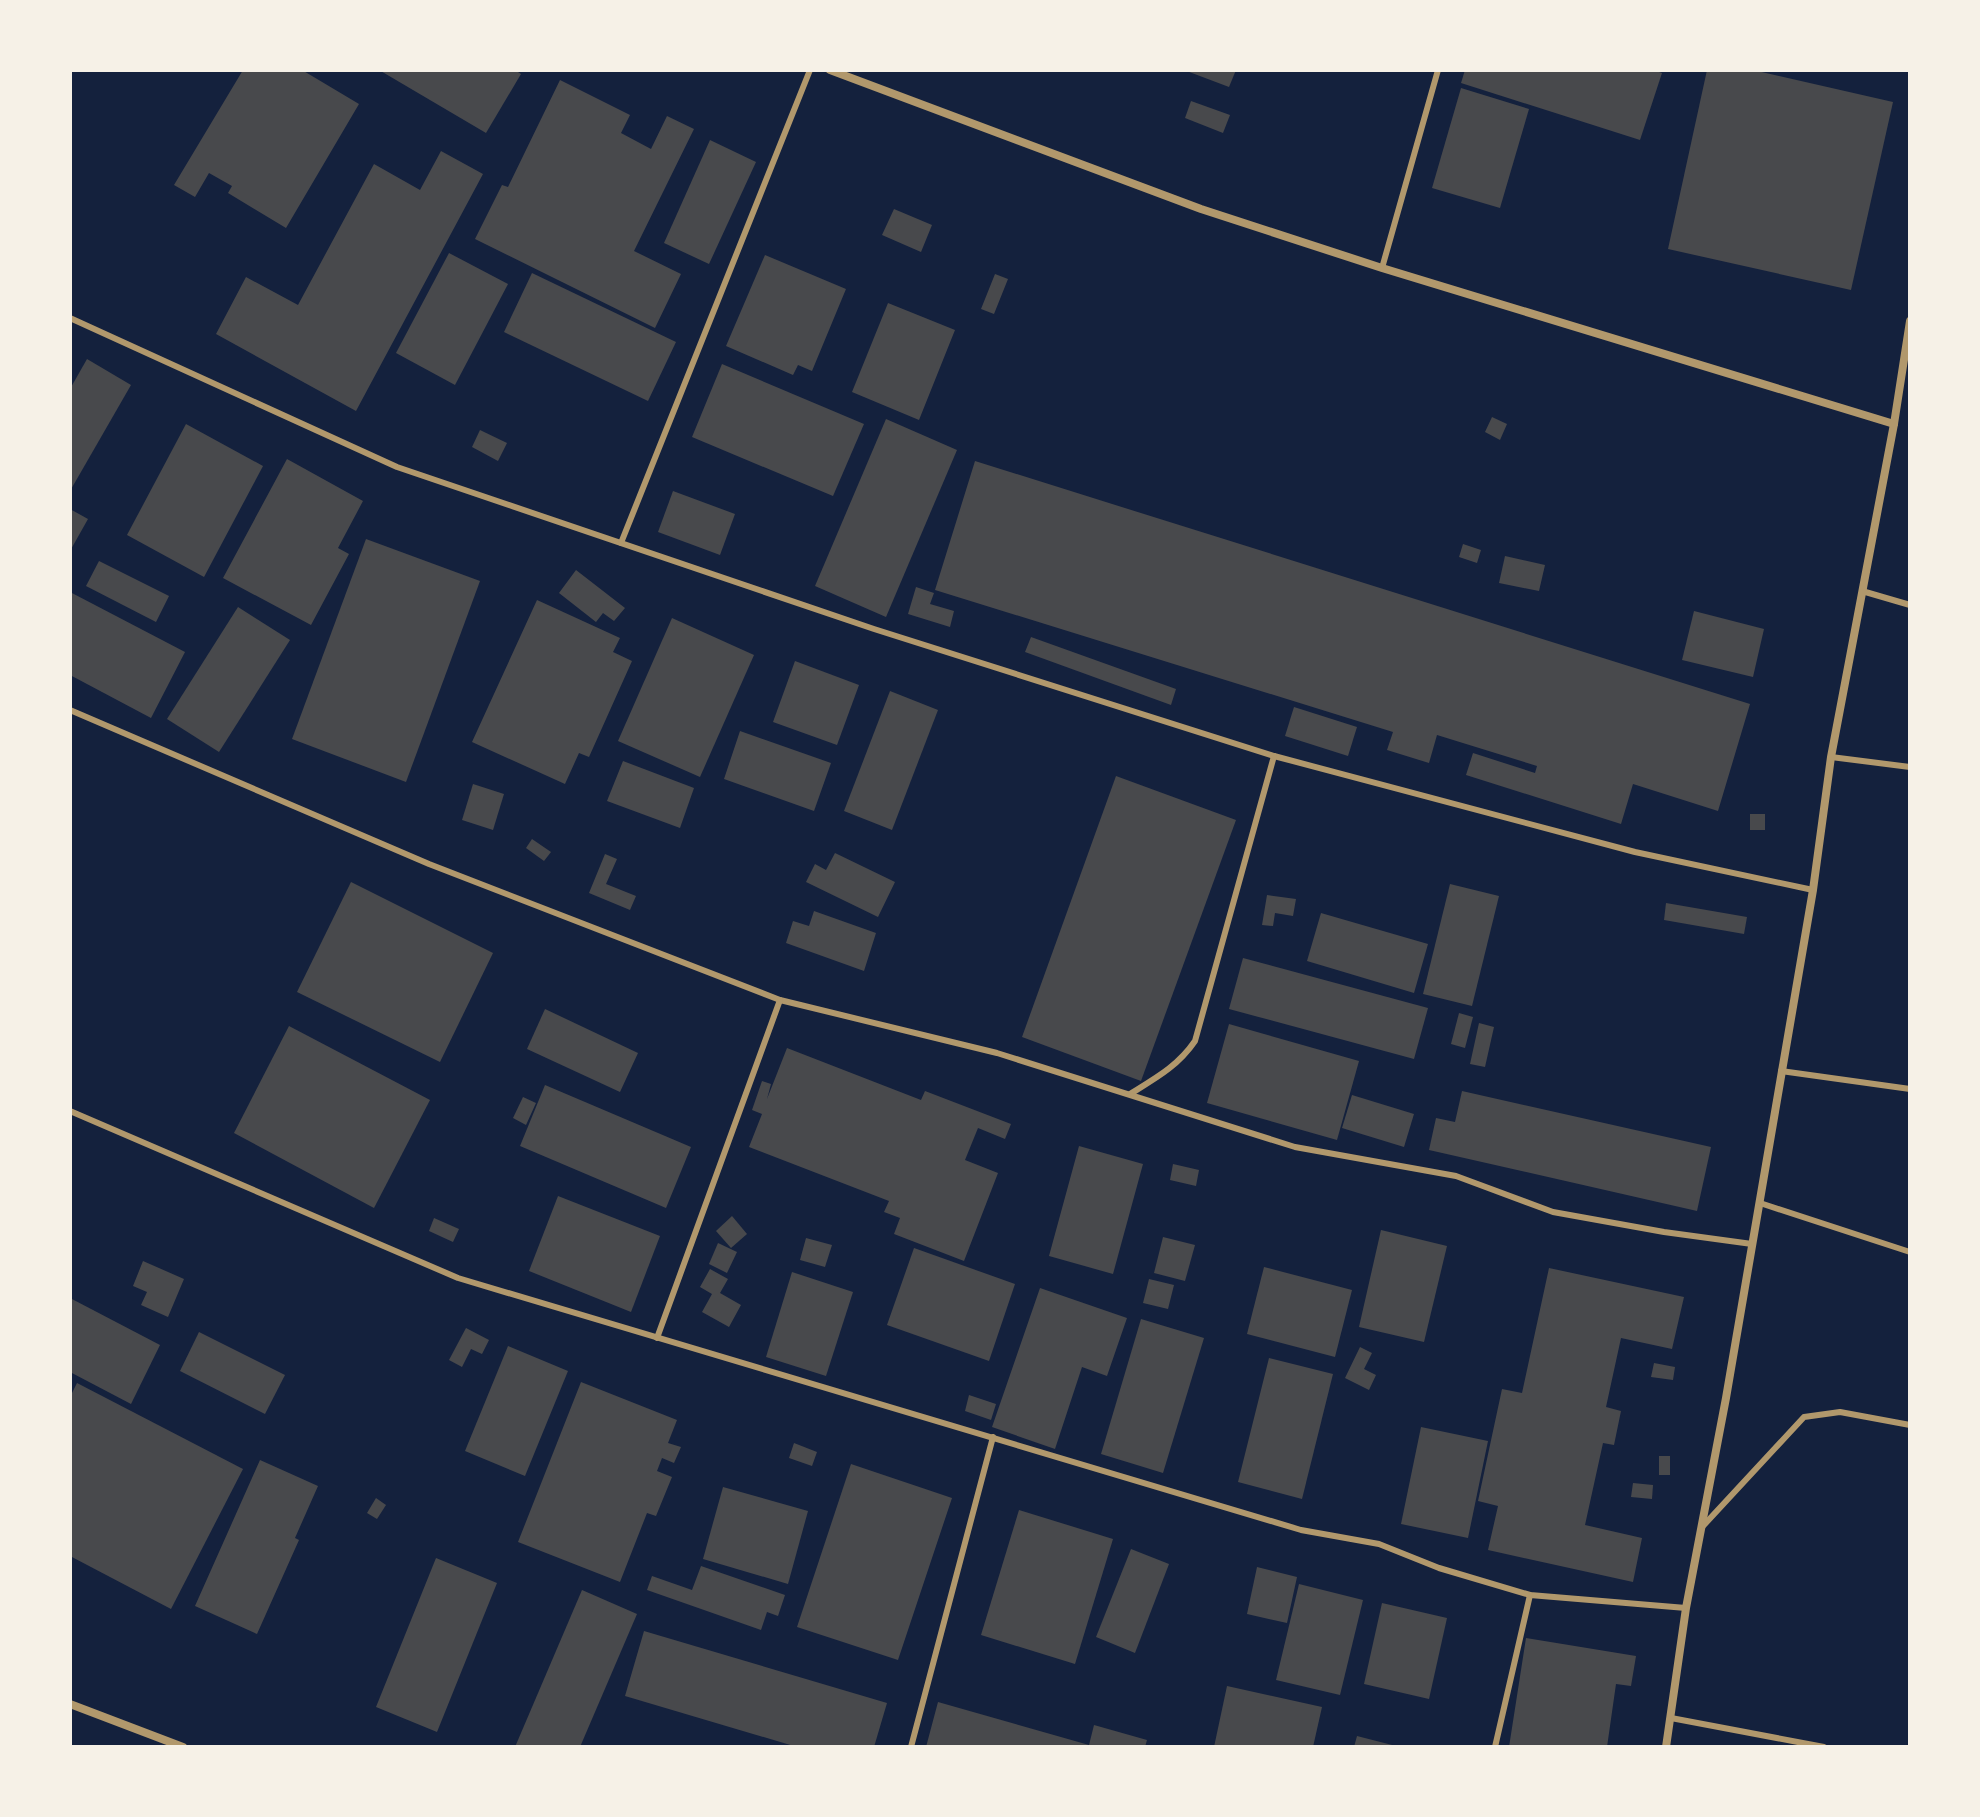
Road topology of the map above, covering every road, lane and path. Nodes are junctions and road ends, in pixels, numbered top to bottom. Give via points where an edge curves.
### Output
1 (810, 70) edge
2 (830, 70) edge
3 (1438, 70) edge
4 (1382, 268) junction
5 (70, 318) edge
6 (1910, 321) edge
7 (1909, 333) edge
8 (1894, 424) junction
9 (621, 543) junction
10 (1862, 591) junction
11 (1910, 605) edge
12 (70, 710) edge
13 (1274, 756) junction
14 (1831, 757) junction
15 (1910, 767) edge
16 (1813, 890) junction
17 (780, 1000) junction
18 (1781, 1071) junction
19 (1910, 1089) edge
20 (1130, 1094) junction
21 (70, 1111) edge
22 (1760, 1203) junction
23 (1752, 1244) junction
24 (1910, 1252) edge
25 (657, 1338) junction
26 (1910, 1425) edge
27 (993, 1437) junction
28 (1703, 1526) junction
29 (1530, 1595) junction
30 (1686, 1608) junction
31 (70, 1704) edge
32 (1671, 1718) junction
33 (183, 1747) edge
34 (911, 1747) edge
35 (1495, 1747) edge
36 (1666, 1747) edge
37 (1824, 1747) edge

1 - 9 lane
2 - 4 street via 1201,209
3 - 4 lane
4 - 8 street
5 - 9 lane via 397,467
6 - 7 street
7 - 8 street
8 - 10 street
9 - 13 lane
10 - 11 lane
10 - 14 street
12 - 17 lane via 429,864
13 - 16 lane via 1635,852
13 - 20 lane via 1195,1041 1170,1070
14 - 15 lane
14 - 16 street
16 - 18 street
17 - 20 lane via 997,1053
17 - 25 lane
18 - 19 lane
18 - 22 street
20 - 23 lane via 1295,1147 1456,1176 1553,1212
21 - 25 lane via 458,1278
22 - 23 street
22 - 24 lane
23 - 28 street
25 - 27 lane
26 - 28 lane via 1840,1412 1804,1417
27 - 29 lane via 1301,1530 1379,1544
27 - 34 lane
28 - 30 street
29 - 30 lane
29 - 35 lane
30 - 32 street
31 - 33 street
32 - 36 street
32 - 37 lane

